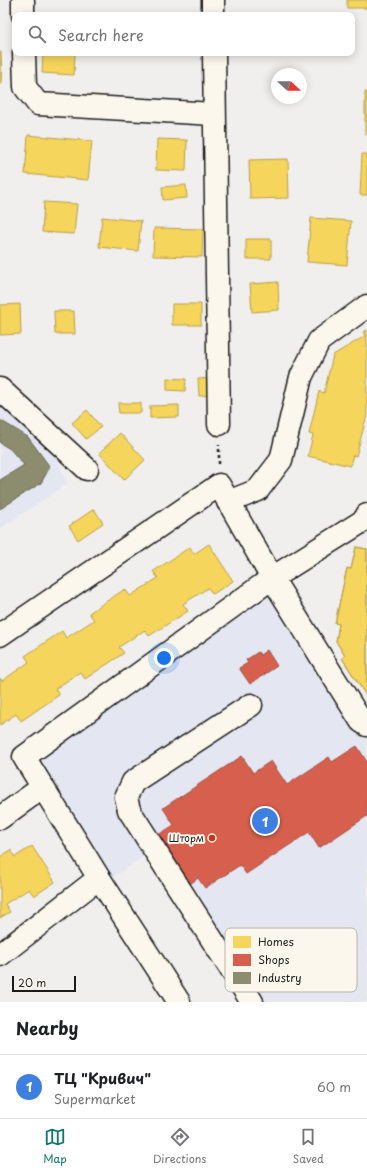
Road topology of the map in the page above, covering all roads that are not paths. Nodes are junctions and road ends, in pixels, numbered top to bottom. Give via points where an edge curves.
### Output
1 (23, 0) edge
2 (213, 0) edge
3 (23, 12) edge
4 (213, 12) edge
5 (24, 56) edge
6 (214, 56) edge
7 (214, 114) junction
8 (367, 306) edge
9 (0, 388) edge
10 (219, 424) road end
11 (88, 469) dead end
12 (224, 494) junction
13 (366, 518) edge
14 (272, 578) junction
15 (0, 635) edge
16 (251, 705) dead end
17 (367, 725) edge
18 (43, 787) junction
19 (0, 818) edge
20 (99, 878) junction
21 (0, 955) edge
22 (225, 960) edge
23 (246, 992) edge
24 (179, 1002) edge
25 (252, 1002) edge

1 - 3 street
2 - 4 street
5 - 7 street via 25,87 38,104
6 - 7 street
7 - 10 street
8 - 12 street via 319,341 300,377 281,460 258,490
9 - 11 street
12 - 14 street
12 - 15 street
13 - 14 street
14 - 17 street via 362,721
14 - 18 street via 24,756
16 - 22 street via 132,782 126,797 129,810
18 - 19 street
18 - 20 street
20 - 21 street
20 - 24 street
23 - 25 street

